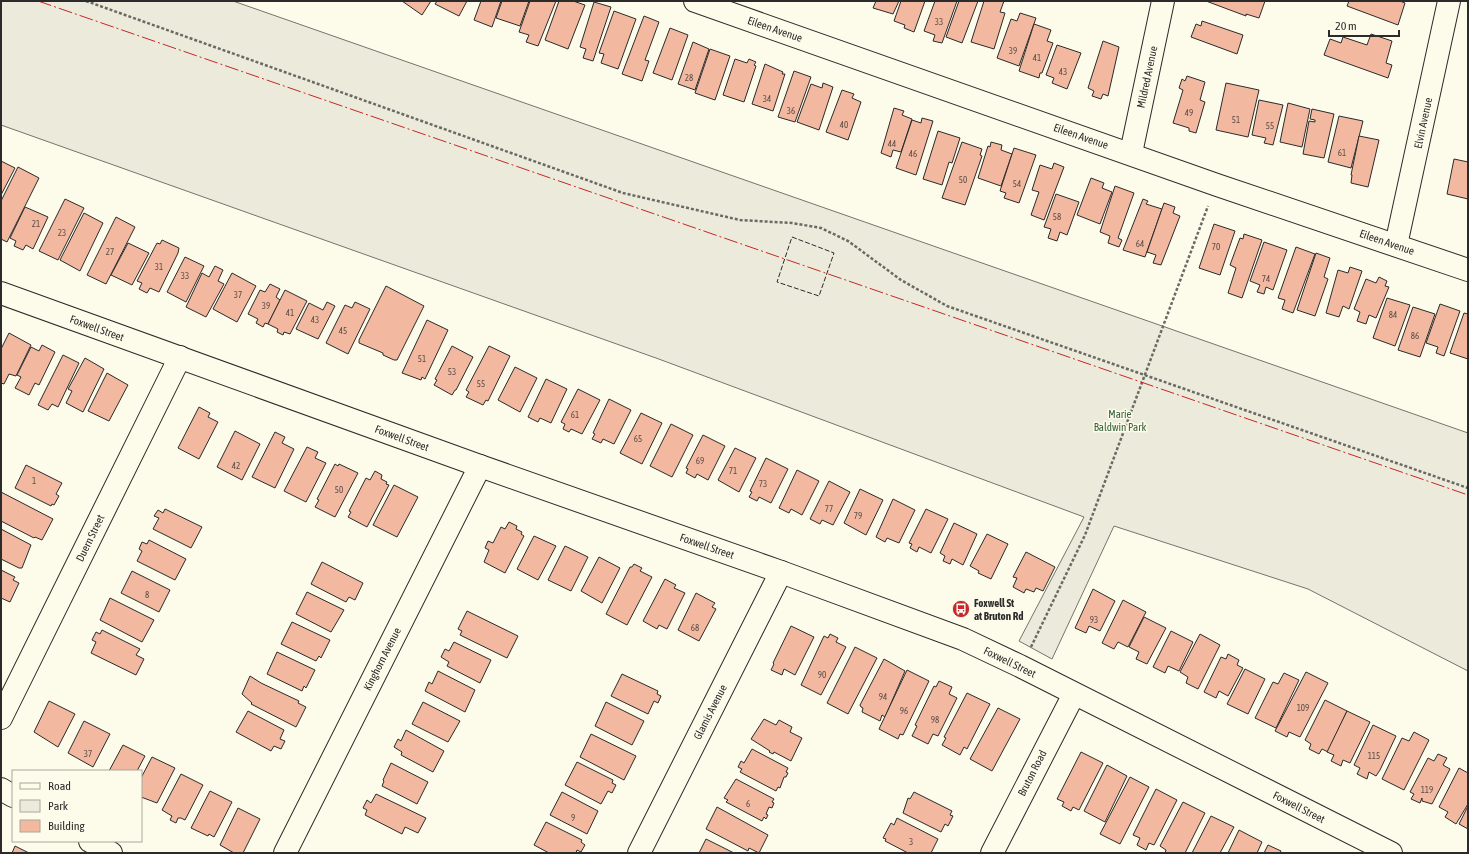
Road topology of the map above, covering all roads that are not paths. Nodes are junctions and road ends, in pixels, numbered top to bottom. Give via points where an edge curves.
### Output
1 (695, 1) edge
2 (1163, 1) edge
3 (1449, 1) edge
4 (1131, 153) junction
5 (1396, 245) junction
6 (1468, 270) edge
7 (1, 293) edge
8 (180, 357) junction
9 (480, 466) junction
10 (781, 572) junction
11 (1074, 694) junction
12 (1, 718) edge
13 (1, 788) edge
14 (12, 795) edge
15 (92, 842) edge
16 (111, 853) edge
17 (285, 853) edge
18 (639, 853) edge
19 (992, 853) edge
20 (1391, 853) edge

1 - 4 street, Eileen Avenue
2 - 4 street, Mildred Avenue
3 - 5 street, Elvin Avenue
4 - 5 street, Eileen Avenue via 1217,185
5 - 6 street, Eileen Avenue
7 - 8 street, Foxwell Street
8 - 9 street, Foxwell Street
8 - 12 street, Duern Street
9 - 10 street, Foxwell Street
9 - 17 street, Kinghorn Avenue
10 - 11 street, Foxwell Street via 963,639
10 - 18 street, Glamis Avenue
11 - 19 street, Bruton Road
11 - 20 street, Foxwell Street
13 - 14 street
15 - 16 street

